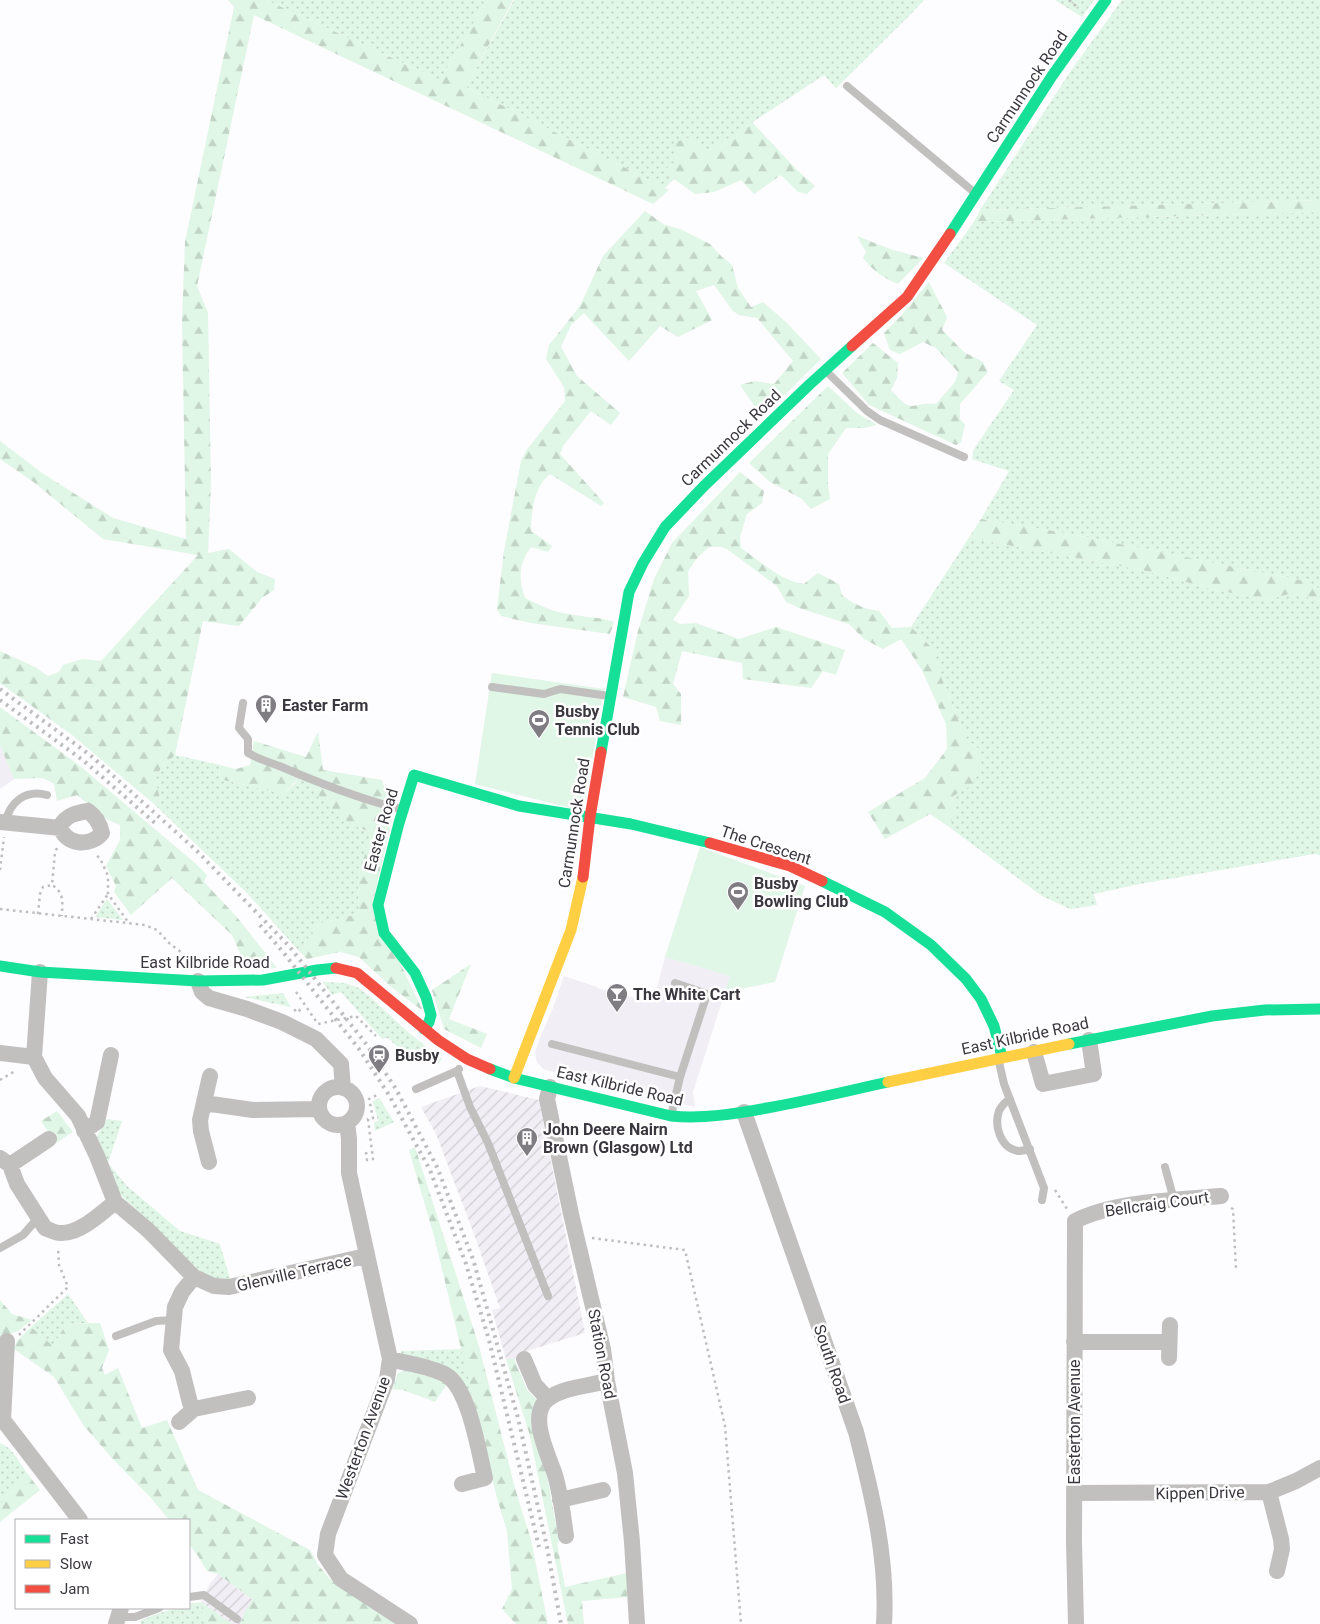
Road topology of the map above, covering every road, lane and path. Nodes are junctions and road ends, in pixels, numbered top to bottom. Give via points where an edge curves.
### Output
1 (1106, 0) edge
2 (847, 86) dead end
3 (977, 194) junction
4 (825, 371) junction
5 (964, 457) dead end
6 (492, 687) dead end
7 (612, 697) junction
8 (243, 704) dead end
9 (47, 795) dead end
10 (404, 809) junction
11 (590, 817) junction
12 (3, 823) edge
13 (64, 832) junction
14 (86, 843) junction
15 (0, 870) edge
16 (52, 885) junction
17 (108, 894) junction
18 (0, 909) edge
19 (38, 914) junction
20 (62, 916) junction
21 (91, 919) junction
22 (128, 922) junction
23 (0, 966) edge
24 (40, 972) junction
25 (198, 981) junction
26 (675, 983) dead end
27 (296, 992) dead end
28 (1320, 1009) edge
29 (424, 1029) junction
30 (376, 1036) dead end
31 (1089, 1040) junction
32 (552, 1044) dead end
33 (1034, 1052) junction
34 (0, 1053) edge
35 (111, 1055) dead end
36 (34, 1057) junction
37 (1000, 1057) junction
38 (466, 1059) junction
39 (457, 1071) junction
40 (210, 1076) dead end
41 (680, 1077) junction
42 (514, 1078) junction
43 (550, 1087) junction
44 (343, 1088) junction
45 (416, 1089) dead end
46 (377, 1095) dead end
47 (1010, 1099) junction
48 (204, 1103) junction
49 (319, 1109) junction
50 (744, 1112) junction
51 (671, 1116) junction
52 (84, 1131) junction
53 (348, 1131) junction
54 (49, 1139) dead end
55 (1030, 1149) junction
56 (5, 1162) edge
57 (209, 1162) dead end
58 (1165, 1167) dead end
59 (1221, 1196) joint
60 (1042, 1200) dead end
61 (1174, 1200) junction
62 (115, 1202) junction
63 (38, 1218) junction
64 (1075, 1221) joint
65 (58, 1233) junction
66 (576, 1236) junction
67 (0, 1248) edge
68 (366, 1256) junction
69 (1236, 1269) dead end
70 (194, 1277) junction
71 (548, 1296) dead end
72 (174, 1320) junction
73 (116, 1336) dead end
74 (7, 1340) joint
75 (1074, 1342) junction
76 (1169, 1342) dead end
77 (524, 1359) dead end
78 (390, 1360) junction
79 (607, 1381) junction
80 (248, 1398) dead end
81 (548, 1399) junction
82 (194, 1409) junction
83 (2, 1421) edge
84 (180, 1422) dead end
85 (1320, 1468) edge
86 (462, 1484) dead end
87 (603, 1490) dead end
88 (1269, 1492) junction
89 (1074, 1493) junction
90 (560, 1500) junction
91 (79, 1519) edge
92 (566, 1536) dead end
93 (1277, 1571) dead end
94 (190, 1598) edge
95 (156, 1609) edge
96 (119, 1616) edge
97 (237, 1619) dead end
98 (410, 1624) edge
99 (636, 1624) edge
100 (741, 1624) edge
101 (884, 1624) edge
102 (1076, 1624) edge

1 - 3 main road, Carmunnock Road via 1052,76
2 - 3 lane
3 - 4 main road, Carmunnock Road via 907,297
4 - 5 lane via 880,420
4 - 7 main road, Carmunnock Road via 665,527 629,592
6 - 7 lane via 544,694 560,689
7 - 11 main road, Carmunnock Road
8 - 10 lane via 239,728 248,739 248,753 330,788
9 - 12 lane via 40,793 21,797 8,811
10 - 11 main road, Easter Road via 414,775 519,806
10 - 29 main road, Easter Road via 378,905 384,933 415,973 426,997 431,1015
11 - 37 main road, The Crescent via 631,824 790,866 885,912 930,945 966,978 994,1026
11 - 42 main road, Carmunnock Road via 583,876 571,930
12 - 13 street
12 - 15 path
13 - 14 street via 73,842
13 - 14 street via 65,818 88,811 100,825 102,833
13 - 16 path via 56,852
14 - 17 path via 100,858 108,876
16 - 19 path via 43,887
16 - 20 path via 62,896
17 - 21 path
17 - 22 path
18 - 19 path
19 - 20 path
20 - 21 path
21 - 22 path
22 - 25 path via 157,930 170,944 191,958 198,971
23 - 24 main road, East Kilbride Road
24 - 25 main road, East Kilbride Road
24 - 36 street
25 - 29 main road, East Kilbride Road via 263,980 317,970 346,970 358,973
25 - 44 street via 202,992 209,998 282,1022 316,1039 341,1064
26 - 41 lane via 706,994
27 - 30 path, bridge via 318,1024 356,1016
28 - 31 main road, East Kilbride Road via 1265,1010 1212,1016
29 - 38 main road, East Kilbride Road
31 - 33 main road, East Kilbride Road
31 - 33 street via 1094,1074 1043,1084
32 - 41 lane
33 - 37 main road, East Kilbride Road
34 - 36 street
35 - 52 street via 97,1122
36 - 52 street via 45,1078 78,1116
37 - 47 lane
37 - 50 main road, East Kilbride Road
38 - 39 lane
38 - 42 main road, East Kilbride Road
39 - 45 lane
39 - 71 lane
40 - 48 street
41 - 51 lane
42 - 43 main road, East Kilbride Road
43 - 51 main road, East Kilbride Road
43 - 66 street, Station Road via 547,1099
44 - 49 street via 325,1092
44 - 53 street via 350,1091 357,1104
46 - 53 path via 369,1099 373,1118 368,1118 373,1159 367,1160 364,1138
47 - 55 lane
47 - 55 lane via 999,1113 1001,1138 1009,1148 1018,1151
48 - 49 street via 253,1110
48 - 57 street via 200,1120
49 - 53 street via 324,1120 341,1125
50 - 51 main road, East Kilbride Road via 693,1118
50 - 101 street, South Road via 856,1432 880,1543
52 - 62 street
53 - 68 street, Westerton Avenue via 349,1173
54 - 56 street
55 - 60 lane via 1044,1188
56 - 63 street
58 - 61 lane
59 - 61 street, Bellcraig Court
59 - 69 path, Bellcraig Court via 1233,1209
61 - 64 street, Bellcraig Court via 1111,1208
62 - 65 street via 83,1226
62 - 70 street
63 - 65 street via 45,1228
63 - 67 lane via 23,1235
64 - 75 street, Easterton Avenue
65 - 74 path via 59,1265 68,1288 15,1338
66 - 79 street, Station Road via 603,1349
66 - 100 path via 685,1250 725,1426
68 - 70 street, Glenville Terrace via 229,1288 214,1286
68 - 78 street, Westerton Avenue
70 - 72 street via 175,1307
72 - 73 lane via 156,1321
72 - 82 street via 171,1350 182,1371
74 - 83 street
75 - 76 street
75 - 89 street, Easterton Avenue
77 - 81 street via 535,1385
78 - 86 street via 437,1371 448,1376 457,1386 472,1420 485,1478
78 - 98 street, Westerton Avenue via 387,1379 328,1534 326,1555 341,1579
79 - 81 street
79 - 99 street, Station Road via 625,1473
80 - 82 street
81 - 90 street via 541,1408 540,1432
82 - 84 street
83 - 91 street
85 - 88 street, Kippen Drive
87 - 90 street
88 - 89 street, Kippen Drive
88 - 93 street via 1282,1540
89 - 102 street, Easterton Avenue
90 - 92 street
94 - 97 lane via 204,1595
95 - 96 lane via 135,1617

